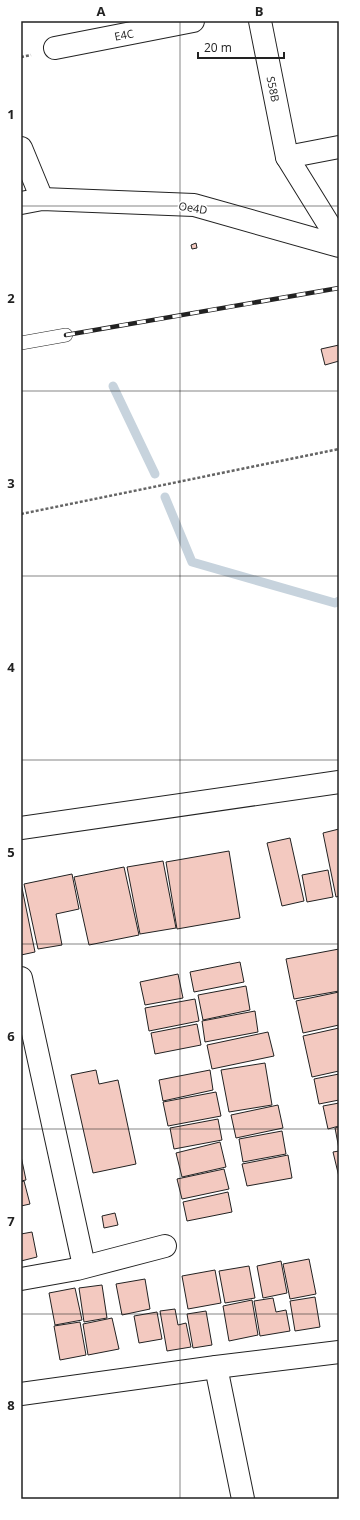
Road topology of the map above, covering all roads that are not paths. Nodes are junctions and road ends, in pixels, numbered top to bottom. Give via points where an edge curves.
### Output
1 (193, 21) edge
2 (260, 21) edge
3 (55, 48) dead end
4 (339, 147) edge
5 (21, 148) edge
6 (287, 157) junction
7 (31, 201) edge
8 (339, 241) edge
9 (339, 246) edge
10 (66, 335) dead end
11 (21, 343) edge
12 (339, 782) edge
13 (21, 828) edge
14 (21, 978) edge
15 (165, 1246) dead end
16 (84, 1266) junction
17 (21, 1279) edge
18 (339, 1352) edge
19 (216, 1367) junction
20 (21, 1394) edge
21 (243, 1499) edge

1 - 3 street, E4C
2 - 6 street, S58B
4 - 6 street
5 - 7 street
6 - 8 street
7 - 9 street, Oe4D via 194,206
10 - 11 lane
12 - 13 street
14 - 16 street
15 - 16 street
16 - 17 street
18 - 19 street
19 - 20 street
19 - 21 street

